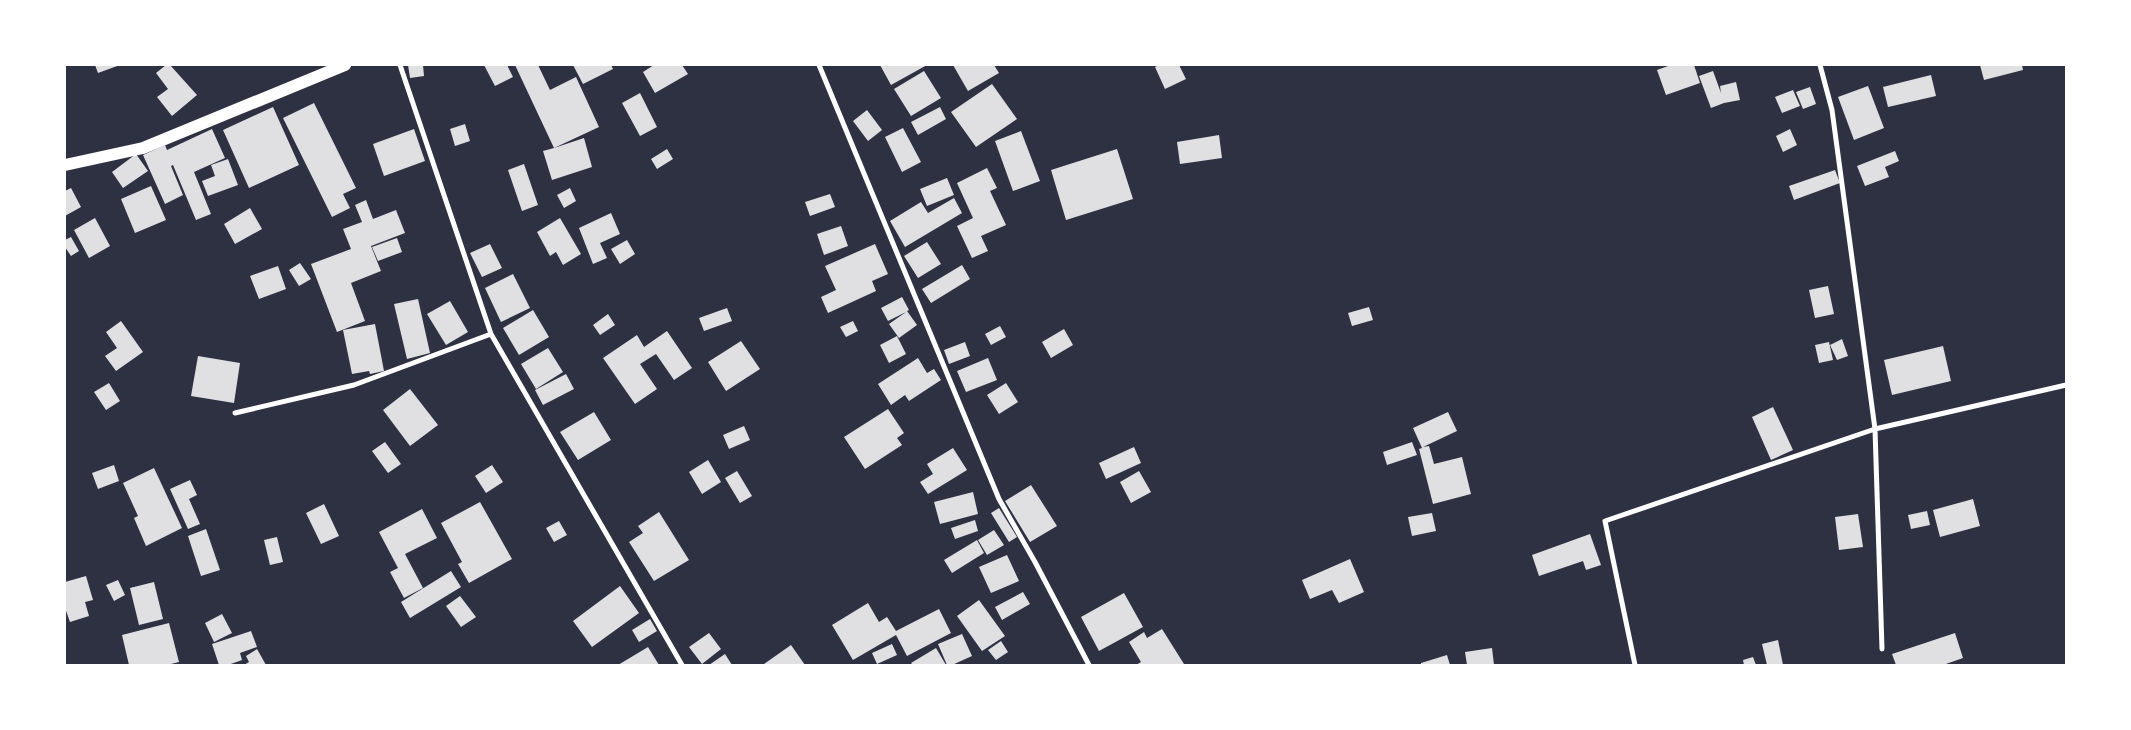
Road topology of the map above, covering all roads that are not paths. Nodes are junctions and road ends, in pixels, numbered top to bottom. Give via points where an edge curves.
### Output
1 (345, 65) edge
2 (400, 65) edge
3 (819, 65) edge
4 (1820, 65) edge
5 (65, 165) edge
6 (491, 334) junction
7 (2066, 386) edge
8 (235, 413) dead end
9 (1875, 429) junction
10 (1882, 649) dead end
11 (682, 665) edge
12 (1089, 665) edge
13 (1635, 665) edge

1 - 5 main road via 144,148
2 - 6 street
3 - 12 street via 999,498
4 - 9 street via 1832,110
6 - 8 street via 354,385
6 - 11 street
7 - 9 street
9 - 10 street
9 - 13 street via 1605,520

